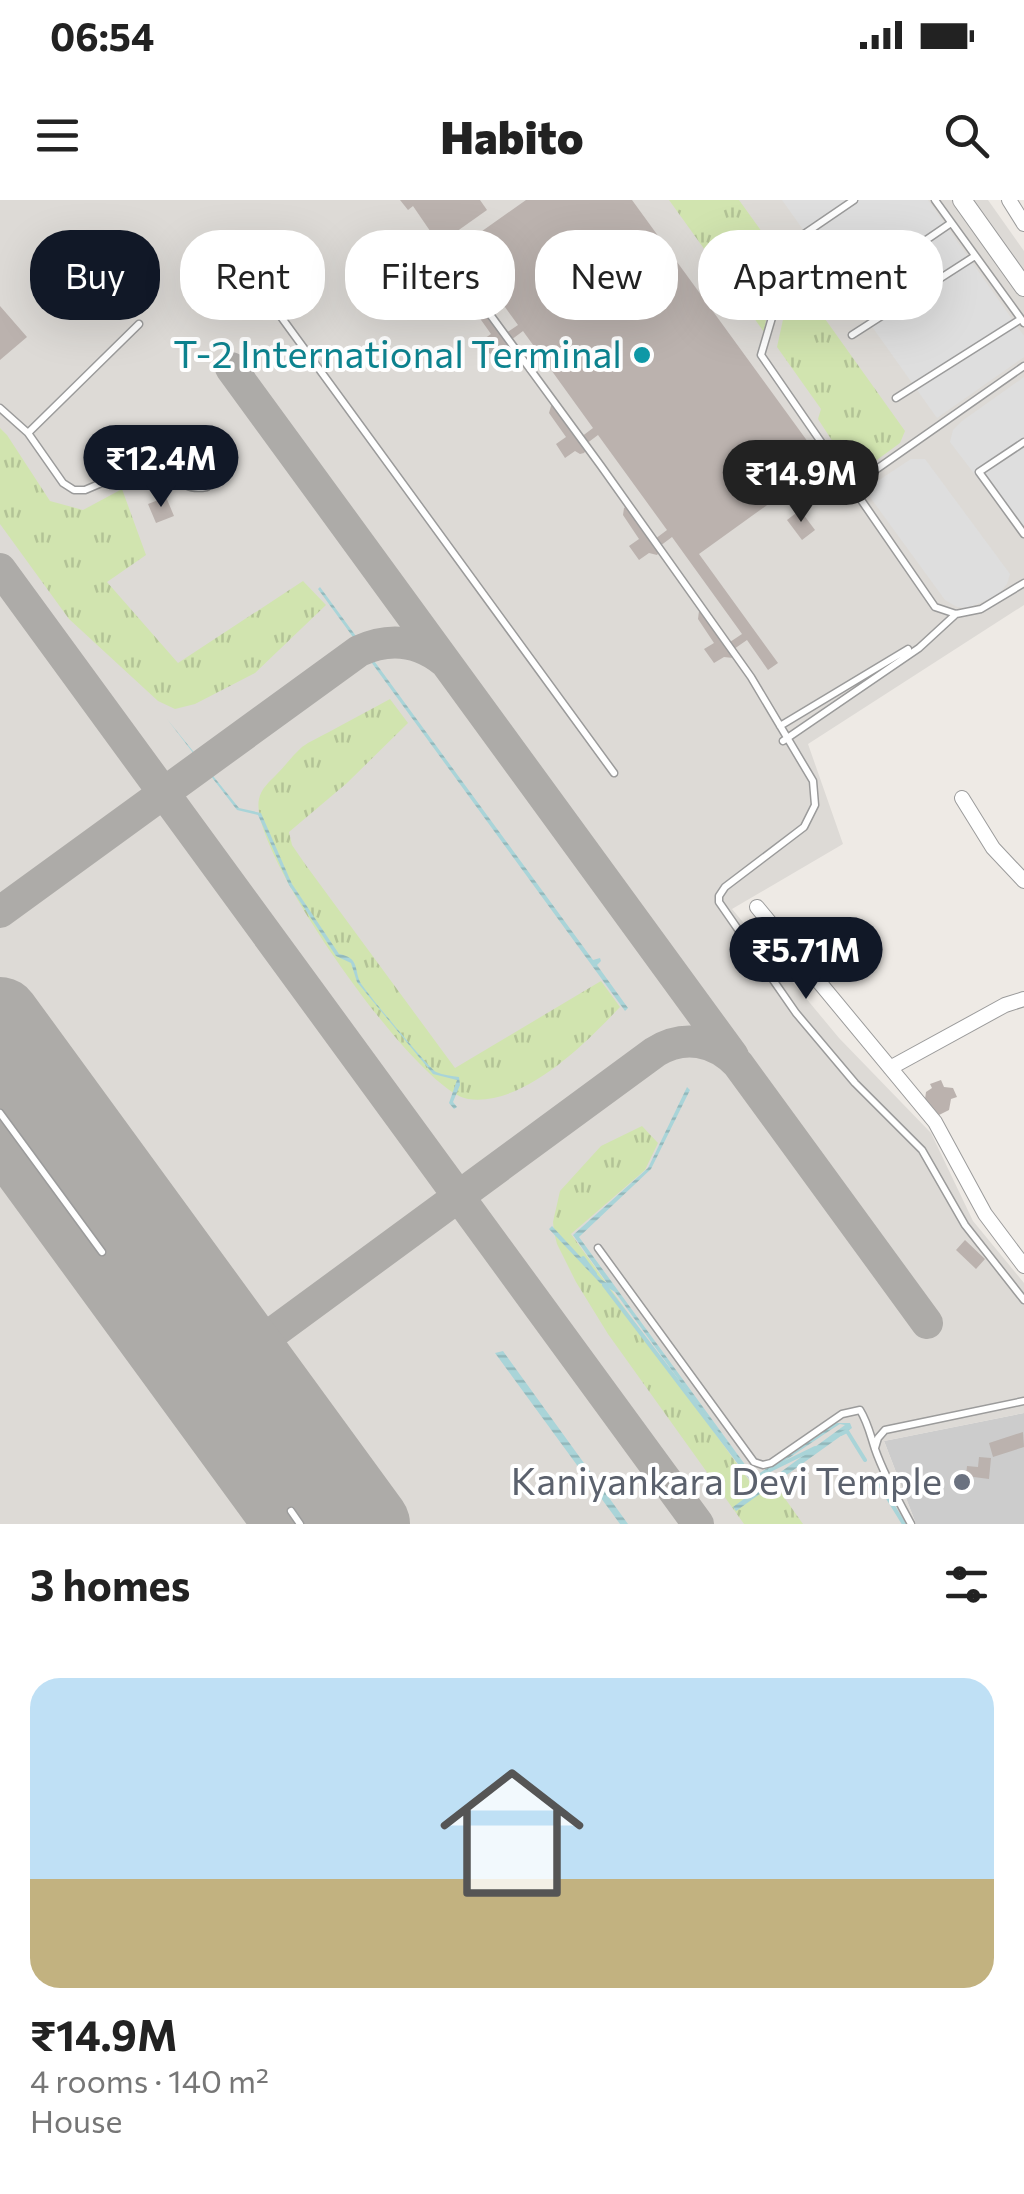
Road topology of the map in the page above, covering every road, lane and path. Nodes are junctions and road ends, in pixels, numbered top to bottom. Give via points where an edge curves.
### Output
1 (854, 200) edge
2 (935, 200) edge
3 (962, 200) edge
4 (1009, 200) edge
5 (952, 223) junction
6 (1024, 224) edge
7 (942, 230) edge
8 (976, 256) junction
9 (1024, 287) edge
10 (283, 320) edge
11 (494, 320) edge
12 (1022, 321) edge
13 (139, 324) dead end
14 (852, 335) dead end
15 (1024, 366) edge
16 (896, 398) dead end
17 (0, 408) edge
18 (28, 434) junction
19 (1024, 442) edge
20 (207, 488) dead end
21 (852, 488) junction
22 (1024, 534) edge
23 (1024, 583) edge
24 (956, 614) junction
25 (908, 649) dead end
26 (780, 726) dead end
27 (785, 739) junction
28 (614, 772) dead end
29 (962, 798) dead end
30 (1024, 881) edge
31 (756, 907) dead end
32 (1024, 999) edge
33 (890, 1068) junction
34 (0, 1113) edge
35 (598, 1248) dead end
36 (102, 1252) dead end
37 (1024, 1266) edge
38 (1024, 1300) edge
39 (1024, 1401) edge
40 (875, 1450) junction
41 (290, 1511) dead end
42 (300, 1524) edge
43 (911, 1524) edge

1 - 21 lane via 790,247 761,355
2 - 5 lane
3 - 9 street
4 - 6 street
5 - 7 lane
5 - 8 lane
8 - 12 lane
8 - 14 lane
10 - 28 lane
11 - 27 lane via 751,678
12 - 16 lane
13 - 18 lane
15 - 21 lane
17 - 18 lane
18 - 20 lane via 74,490 153,460 184,486
19 - 22 lane via 979,472
21 - 24 lane via 935,606
23 - 24 lane via 981,609
24 - 27 lane via 919,648
25 - 26 lane
27 - 38 lane via 815,790 811,816 718,898 796,1013 922,1150 965,1225
29 - 30 street
31 - 33 street
32 - 33 street
33 - 37 street via 934,1122 985,1214
34 - 36 lane
35 - 40 lane via 754,1462 771,1463 854,1410 868,1424
39 - 40 lane via 887,1429
40 - 43 lane
41 - 42 lane

